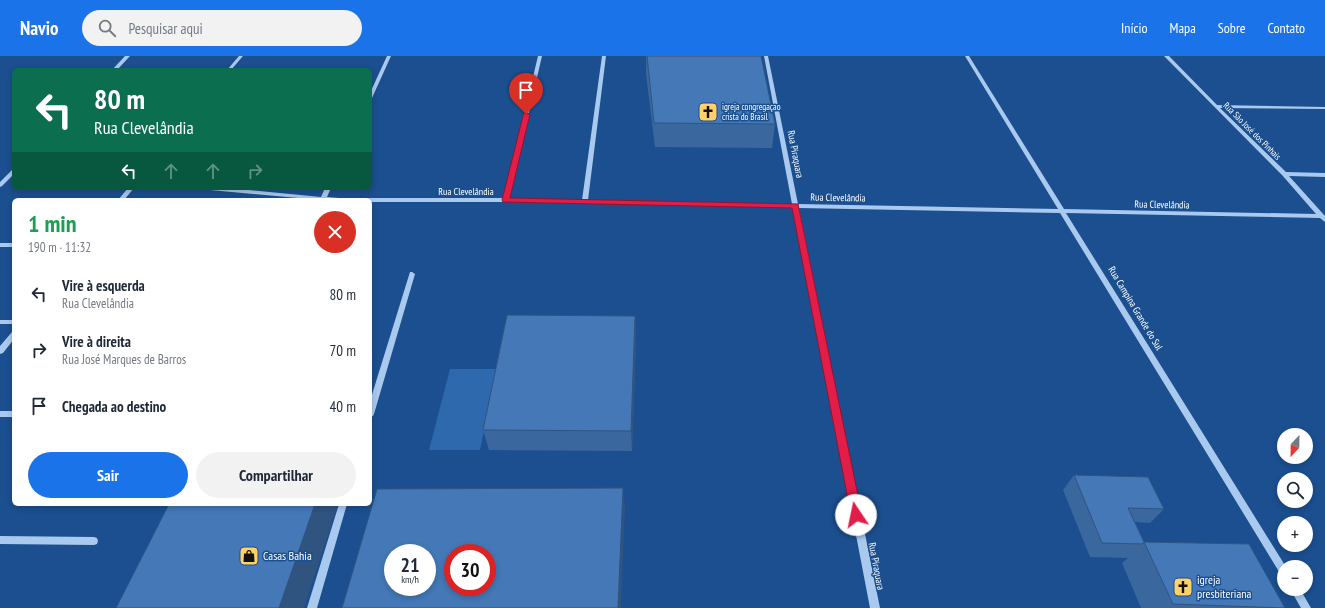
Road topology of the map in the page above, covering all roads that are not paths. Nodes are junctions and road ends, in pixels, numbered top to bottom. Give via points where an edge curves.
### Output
1 (128, 56) edge
2 (241, 56) edge
3 (389, 56) edge
4 (540, 56) edge
5 (604, 56) edge
6 (766, 56) edge
7 (967, 56) edge
8 (1166, 56) edge
9 (116, 68) edge
10 (231, 68) edge
11 (372, 94) edge
12 (1216, 106) junction
13 (1325, 108) edge
14 (12, 173) edge
15 (1284, 174) junction
16 (1325, 175) edge
17 (7, 178) junction
18 (12, 178) edge
19 (0, 185) edge
20 (129, 190) edge
21 (226, 190) edge
22 (123, 198) edge
23 (291, 198) edge
24 (372, 199) edge
25 (506, 200) junction
26 (585, 202) junction
27 (796, 206) junction
28 (1064, 211) junction
29 (1323, 218) edge
30 (0, 245) edge
31 (12, 245) edge
32 (412, 274) dead end
33 (0, 322) edge
34 (12, 322) edge
35 (12, 336) edge
36 (0, 351) edge
37 (372, 407) edge
38 (0, 414) edge
39 (12, 414) edge
40 (342, 506) edge
41 (0, 540) edge
42 (94, 541) dead end
43 (1277, 561) edge
44 (1299, 596) edge
45 (312, 608) edge
46 (875, 608) edge
47 (1306, 608) edge

1 - 9 street
2 - 10 street
3 - 11 street
4 - 25 street
5 - 26 street
6 - 27 street, Rua Piraquara
7 - 28 street, Rua Campina Grande do Sul
8 - 12 street, Rua São José dos Pinhais
12 - 13 street
12 - 15 street, Rua São José dos Pinhais
14 - 17 street
15 - 16 street
15 - 29 street, Rua São José dos Pinhais
17 - 18 street
17 - 19 street
20 - 22 street
21 - 23 street, Rua Clevelândia
24 - 25 street, Rua Clevelândia
25 - 26 street, Rua Clevelândia
26 - 27 street, Rua Clevelândia
27 - 28 street, Rua Clevelândia
27 - 46 street, Rua Piraquara
28 - 29 street, Rua Clevelândia
28 - 43 street, Rua Campina Grande do Sul
30 - 31 street
32 - 37 street
33 - 34 street
35 - 36 street
38 - 39 street
40 - 45 street
41 - 42 street
44 - 47 street

